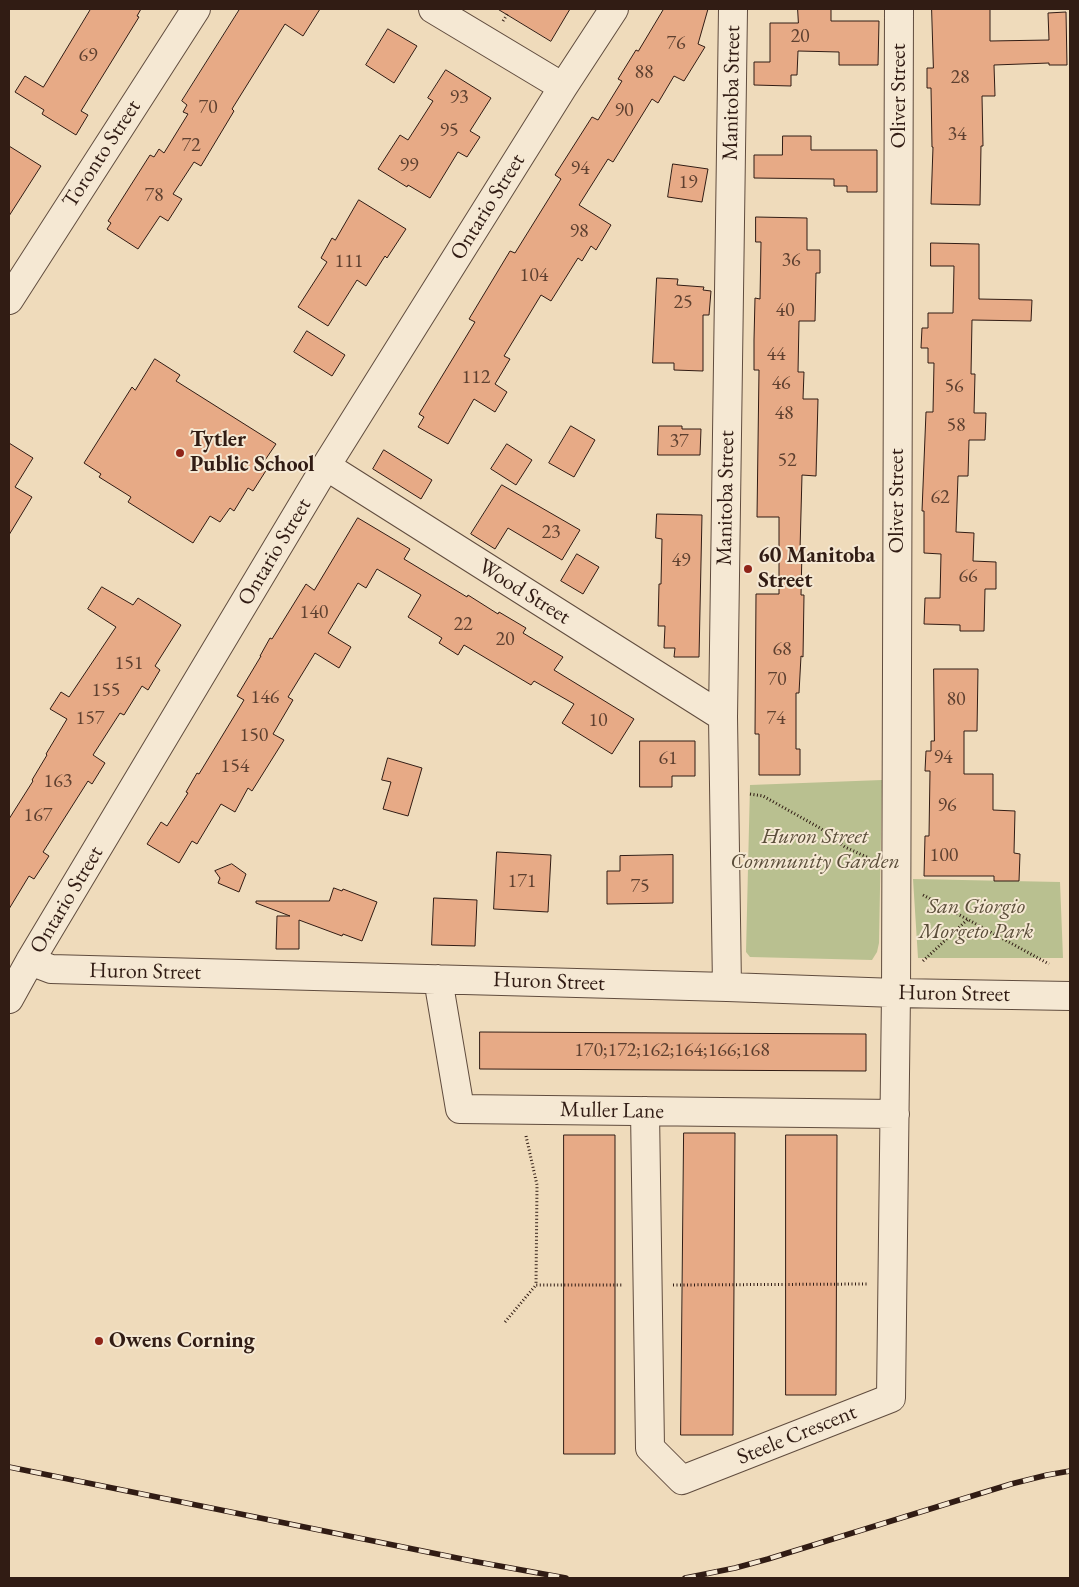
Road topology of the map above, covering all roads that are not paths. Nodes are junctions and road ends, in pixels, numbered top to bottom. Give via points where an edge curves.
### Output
1 (196, 9) edge
2 (433, 9) edge
3 (614, 9) edge
4 (733, 9) edge
5 (899, 9) edge
6 (563, 87) junction
7 (9, 300) edge
8 (326, 466) junction
9 (723, 717) junction
10 (30, 961) junction
11 (438, 979) junction
12 (727, 987) junction
13 (896, 993) junction
14 (1070, 996) edge
15 (9, 999) edge
16 (645, 1111) junction
17 (894, 1114) junction

1 - 7 street, Toronto Street
2 - 6 street
3 - 6 street, Ontario Street
4 - 9 street, Manitoba Street
5 - 13 street, Oliver Street
6 - 8 street, Ontario Street
8 - 9 street, Wood Street
8 - 10 street, Ontario Street
9 - 12 street, Manitoba Street
10 - 11 street, Huron Street via 51,969
10 - 15 street, Ontario Street
11 - 12 street, Huron Street
11 - 16 street, Muller Lane via 460,1109
12 - 13 street, Huron Street
13 - 14 street, Huron Street
13 - 17 street, Steele Crescent
16 - 17 street, Muller Lane
16 - 17 street, Steele Crescent via 650,1448 682,1480 891,1398

